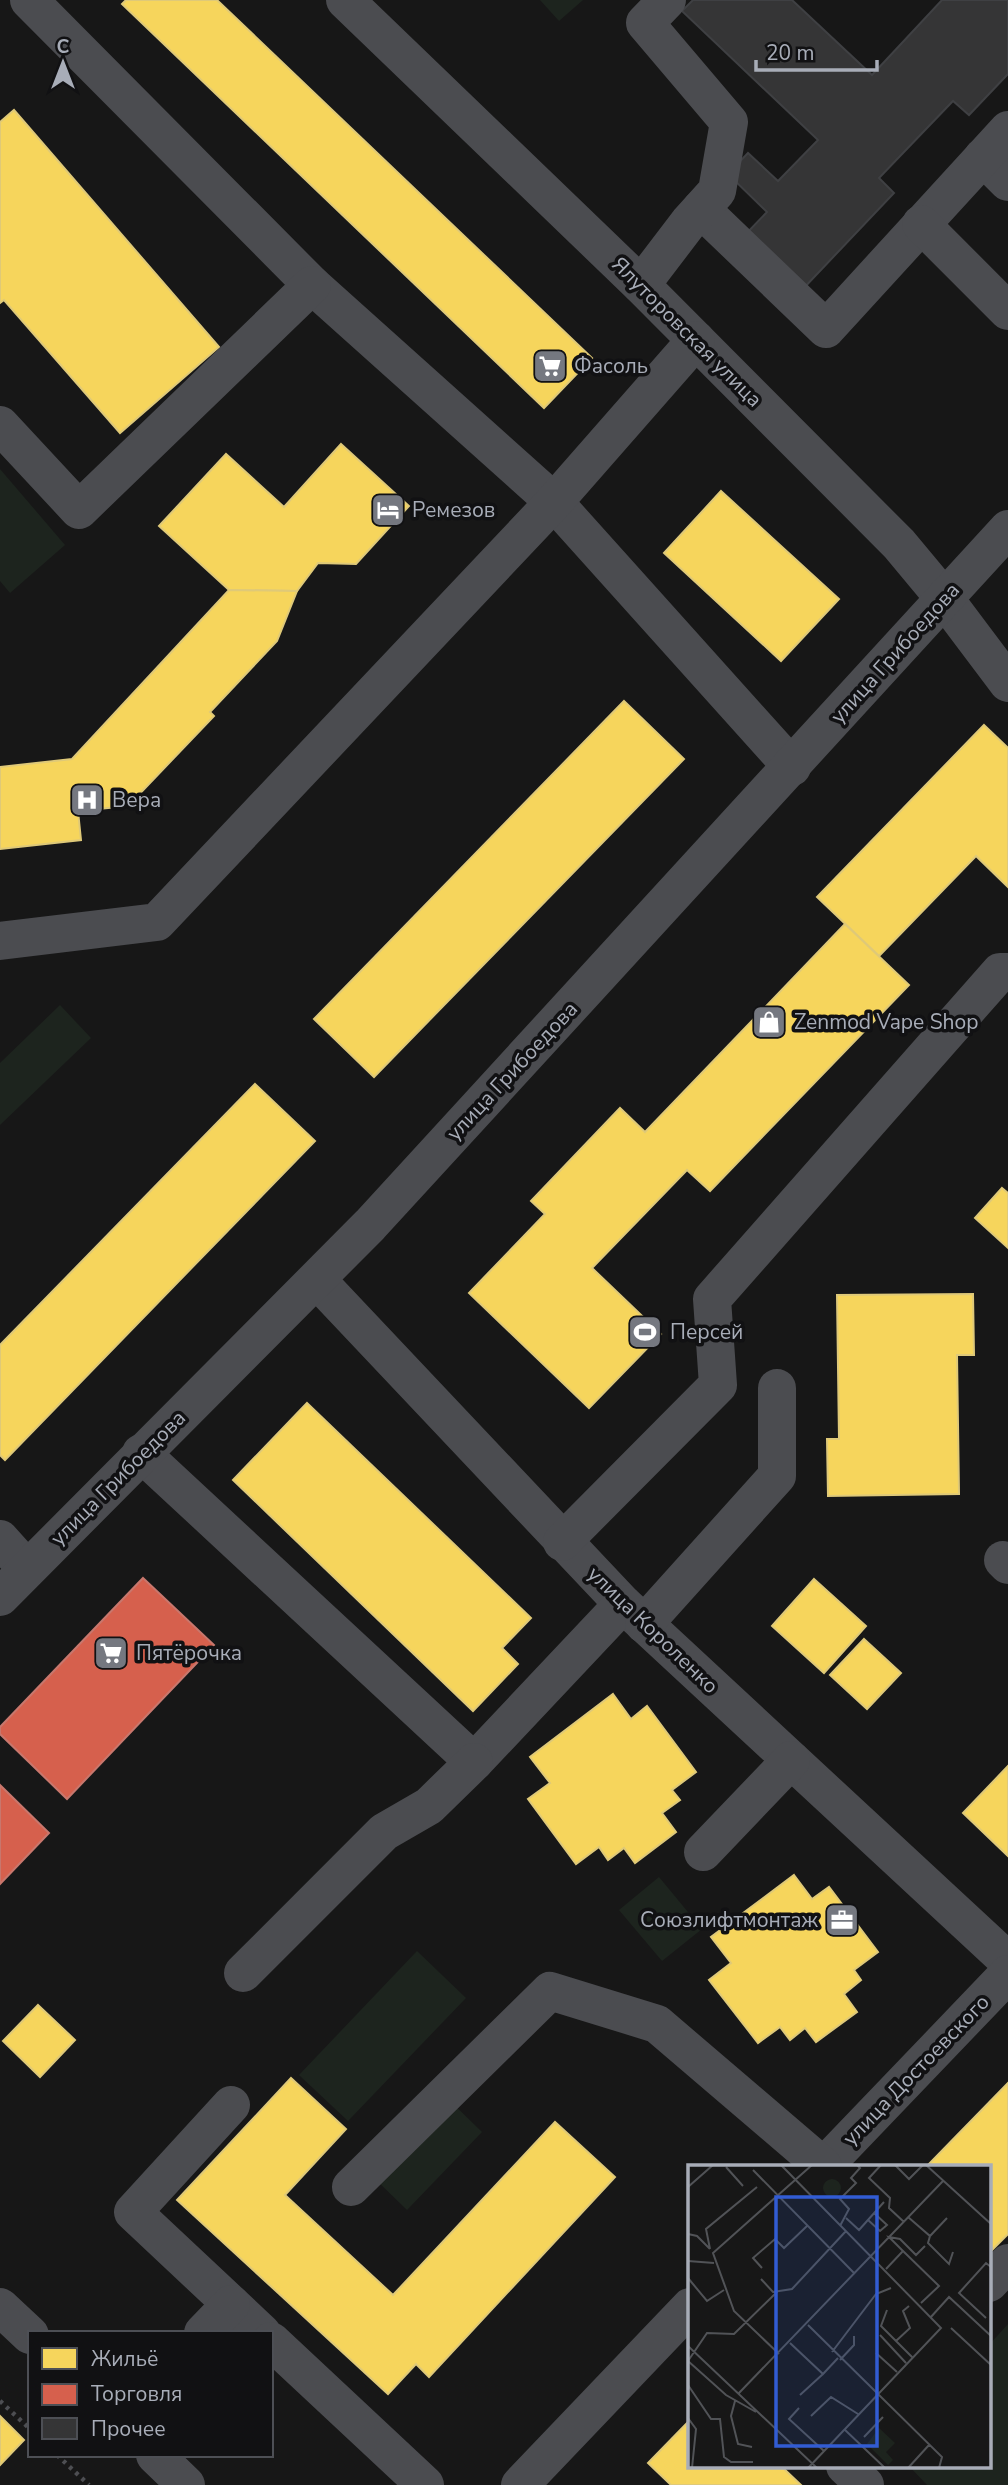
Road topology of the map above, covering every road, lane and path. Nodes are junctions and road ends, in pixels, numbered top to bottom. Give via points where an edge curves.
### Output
1 (29, 0) edge
2 (345, 0) edge
3 (667, 0) edge
4 (1008, 130) edge
5 (995, 169) edge
6 (701, 209) junction
7 (921, 225) junction
8 (312, 285) junction
9 (640, 285) junction
10 (1008, 311) edge
11 (696, 340) junction
12 (0, 425) edge
13 (554, 502) junction
14 (1008, 529) edge
15 (944, 598) junction
16 (1008, 682) edge
17 (792, 767) junction
18 (6, 950) edge
19 (1008, 972) edge
20 (317, 1280) junction
21 (777, 1388) dead end
22 (141, 1453) junction
23 (0, 1539) edge
24 (562, 1542) junction
25 (27, 1569) junction
26 (0, 1597) edge
27 (634, 1614) junction
28 (790, 1760) junction
29 (474, 1762) junction
30 (704, 1852) dead end
31 (1008, 1961) edge
32 (243, 1973) dead end
33 (1008, 1974) edge
34 (231, 2105) dead end
35 (822, 2165) edge
36 (824, 2165) edge
37 (351, 2188) dead end
38 (1008, 2263) edge
39 (990, 2282) edge
40 (231, 2304) junction
41 (0, 2307) edge
42 (688, 2312) edge
43 (205, 2331) edge
44 (260, 2331) edge
45 (28, 2333) edge
46 (273, 2344) edge
47 (0, 2401) edge
48 (28, 2427) edge
49 (59, 2457) edge
50 (157, 2457) edge
51 (847, 2468) edge
52 (89, 2485) edge
53 (186, 2485) edge
54 (425, 2485) edge
55 (520, 2485) edge
56 (866, 2485) edge

1 - 8 street
2 - 9 street, Ялуторовская улица
3 - 6 street via 645,23 729,122 717,191
4 - 5 street
5 - 7 street
6 - 7 street via 826,329
6 - 9 street
7 - 10 street
8 - 12 street via 79,510
8 - 13 street
9 - 11 street, Ялуторовская улица
11 - 13 street
11 - 15 street, Ялуторовская улица via 900,544
13 - 17 street
13 - 18 street via 157,922
14 - 15 street, улица Грибоедова
15 - 16 street, Ялуторовская улица
15 - 17 street, улица Грибоедова
17 - 20 street, улица Грибоедова
19 - 24 street via 1000,972 712,1299 718,1385
20 - 22 street, улица Грибоедова
20 - 24 street, улица Короленко
21 - 27 street via 777,1476
22 - 25 street, улица Грибоедова
22 - 29 street
23 - 25 street
24 - 27 street, улица Короленко
25 - 26 street, улица Грибоедова
27 - 28 street, улица Короленко
27 - 29 street
28 - 30 street
28 - 31 street, улица Короленко
29 - 32 street via 429,1806 384,1832
33 - 36 street, улица Достоевского
34 - 40 street via 133,2212
35 - 37 street via 657,2024 550,1991
38 - 39 street
40 - 43 street
40 - 44 street
41 - 45 street
42 - 55 street
46 - 54 street
47 - 48 path
49 - 52 path
50 - 53 street
51 - 56 street

